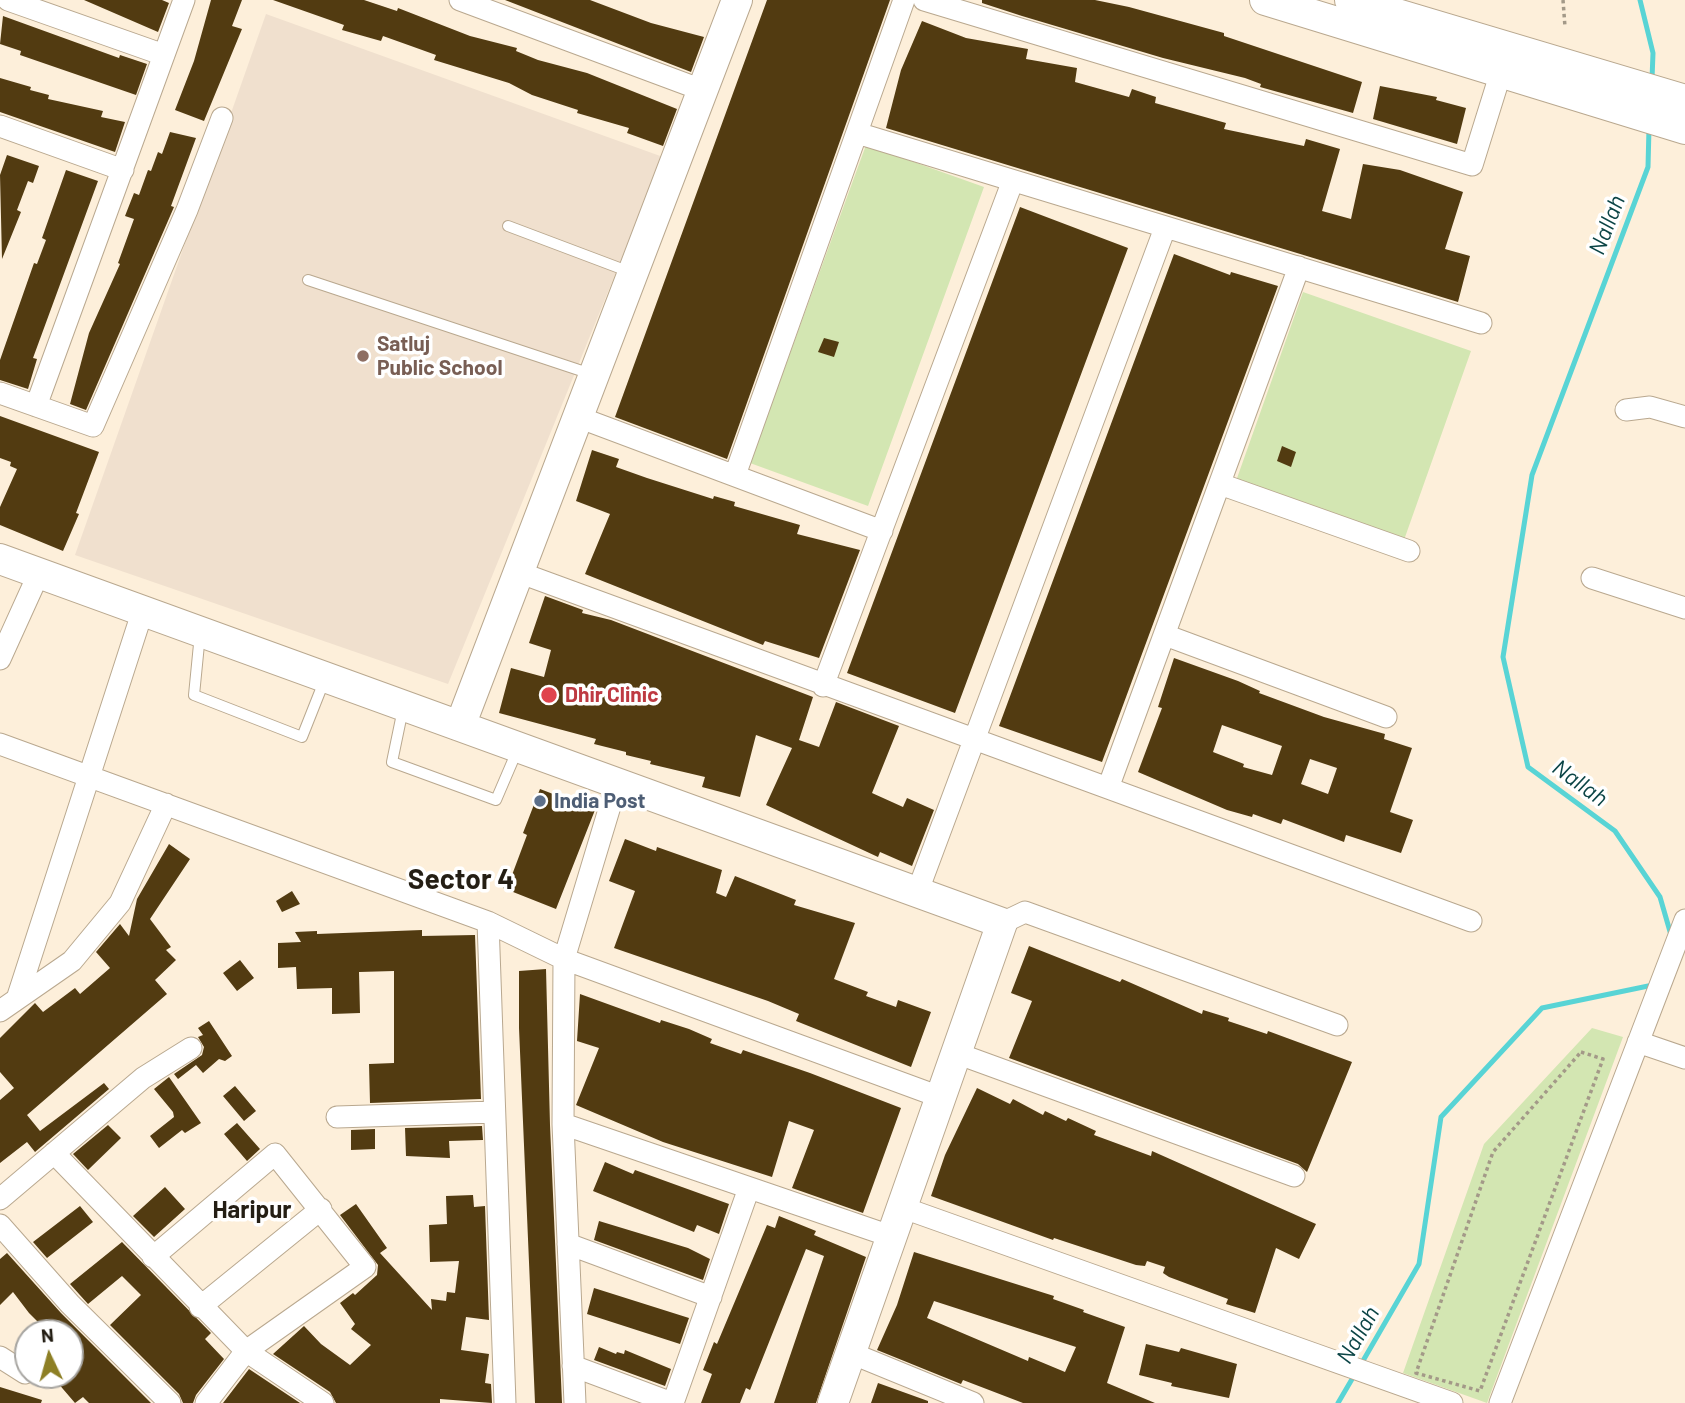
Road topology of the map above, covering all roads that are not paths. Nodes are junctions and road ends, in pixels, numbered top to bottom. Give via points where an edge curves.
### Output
1 (8, 0) edge
2 (184, 0) edge
3 (460, 0) edge
4 (737, 0) edge
5 (904, 0) edge
6 (923, 0) edge
7 (1265, 0) edge
8 (1350, 0) edge
9 (164, 55) junction
10 (1501, 72) junction
11 (702, 90) junction
12 (1609, 91) junction
13 (1685, 100) edge
14 (222, 118) dead end
15 (0, 126) edge
16 (1685, 129) edge
17 (857, 133) junction
18 (123, 170) junction
19 (1012, 183) junction
20 (508, 226) dead end
21 (1165, 228) junction
22 (1298, 267) junction
23 (633, 273) junction
24 (308, 280) dead end
25 (1481, 323) dead end
26 (594, 375) junction
27 (0, 393) edge
28 (36, 406) junction
29 (1626, 410) dead end
30 (578, 417) junction
31 (1685, 417) edge
32 (734, 475) junction
33 (1220, 484) junction
34 (881, 531) junction
35 (1409, 551) dead end
36 (0, 559) edge
37 (518, 572) junction
38 (39, 573) junction
39 (1592, 578) dead end
40 (1685, 608) edge
41 (142, 613) junction
42 (200, 634) junction
43 (1165, 635) junction
44 (0, 659) edge
45 (325, 678) junction
46 (823, 686) junction
47 (403, 706) junction
48 (1386, 717) dead end
49 (460, 726) junction
50 (973, 740) junction
51 (0, 744) edge
52 (518, 747) junction
53 (89, 776) junction
54 (617, 783) junction
55 (1108, 788) junction
56 (166, 804) junction
57 (917, 893) junction
58 (1685, 920) edge
59 (1471, 921) dead end
60 (488, 922) junction
61 (1002, 923) junction
62 (564, 959) junction
63 (9, 1005) edge
64 (1337, 1025) dead end
65 (1638, 1042) junction
66 (191, 1048) dead end
67 (956, 1052) junction
68 (1685, 1058) edge
69 (940, 1097) junction
70 (494, 1112) junction
71 (337, 1117) dead end
72 (563, 1124) junction
73 (54, 1153) junction
74 (1294, 1175) dead end
75 (749, 1188) junction
76 (0, 1199) edge
77 (901, 1206) junction
78 (321, 1209) junction
79 (0, 1225) edge
80 (890, 1236) junction
81 (568, 1244) junction
82 (153, 1256) junction
83 (711, 1297) junction
84 (200, 1307) junction
85 (246, 1351) junction
86 (851, 1353) junction
87 (573, 1366) junction
88 (170, 1403) edge
89 (206, 1403) edge
90 (323, 1403) edge
91 (505, 1403) edge
92 (575, 1403) edge
93 (672, 1403) edge
94 (833, 1403) edge
95 (973, 1403) edge
96 (1452, 1403) edge
97 (1500, 1403) edge

1 - 9 street
2 - 9 street
3 - 11 street
4 - 11 street
5 - 17 street
6 - 10 street via 1472,165
7 - 10 street
8 - 12 street
9 - 18 street
10 - 12 street
11 - 23 street
12 - 13 street
12 - 16 street
14 - 28 street via 93,426
15 - 18 street
17 - 19 street
17 - 32 street
18 - 28 street
19 - 21 street
19 - 34 street
20 - 23 lane
21 - 22 street
21 - 50 street
22 - 25 street
22 - 33 street
23 - 26 street
24 - 26 lane
26 - 30 street
27 - 28 street
29 - 31 street via 1650,407
30 - 32 street
30 - 37 street
32 - 34 street
33 - 35 street
33 - 43 street
34 - 46 street
36 - 38 street
37 - 46 street
37 - 49 street
38 - 41 street
38 - 44 street
39 - 40 street
41 - 42 street
41 - 53 street
42 - 45 street
42 - 45 lane via 194,695 302,737
43 - 48 street
43 - 55 street
45 - 47 street
46 - 50 street
47 - 49 street
47 - 52 lane via 392,762 496,800
49 - 52 street
50 - 55 street
50 - 57 street
51 - 53 street
52 - 54 street
53 - 56 street
53 - 63 street
54 - 57 street
54 - 62 street
55 - 59 street
56 - 60 street
56 - 63 street via 120,903 72,961
57 - 61 street
58 - 65 street
60 - 62 street
60 - 70 street
61 - 64 street via 1025,912
61 - 67 street
62 - 69 street
62 - 72 street
65 - 68 street
65 - 97 street
66 - 73 street via 143,1078
67 - 69 street
67 - 74 street
69 - 77 street
70 - 71 street
70 - 91 street
72 - 75 street
72 - 81 street
73 - 76 street
73 - 82 street
75 - 80 street
75 - 83 street
77 - 80 street
77 - 96 street
78 - 82 street via 275,1154
78 - 84 street
78 - 85 street via 365,1267
79 - 88 street via 70,1304
80 - 86 street
81 - 83 street
81 - 87 street
82 - 84 street
83 - 93 street
84 - 85 street
85 - 89 street
85 - 90 street
86 - 94 street
86 - 95 street
87 - 92 street
87 - 93 street

